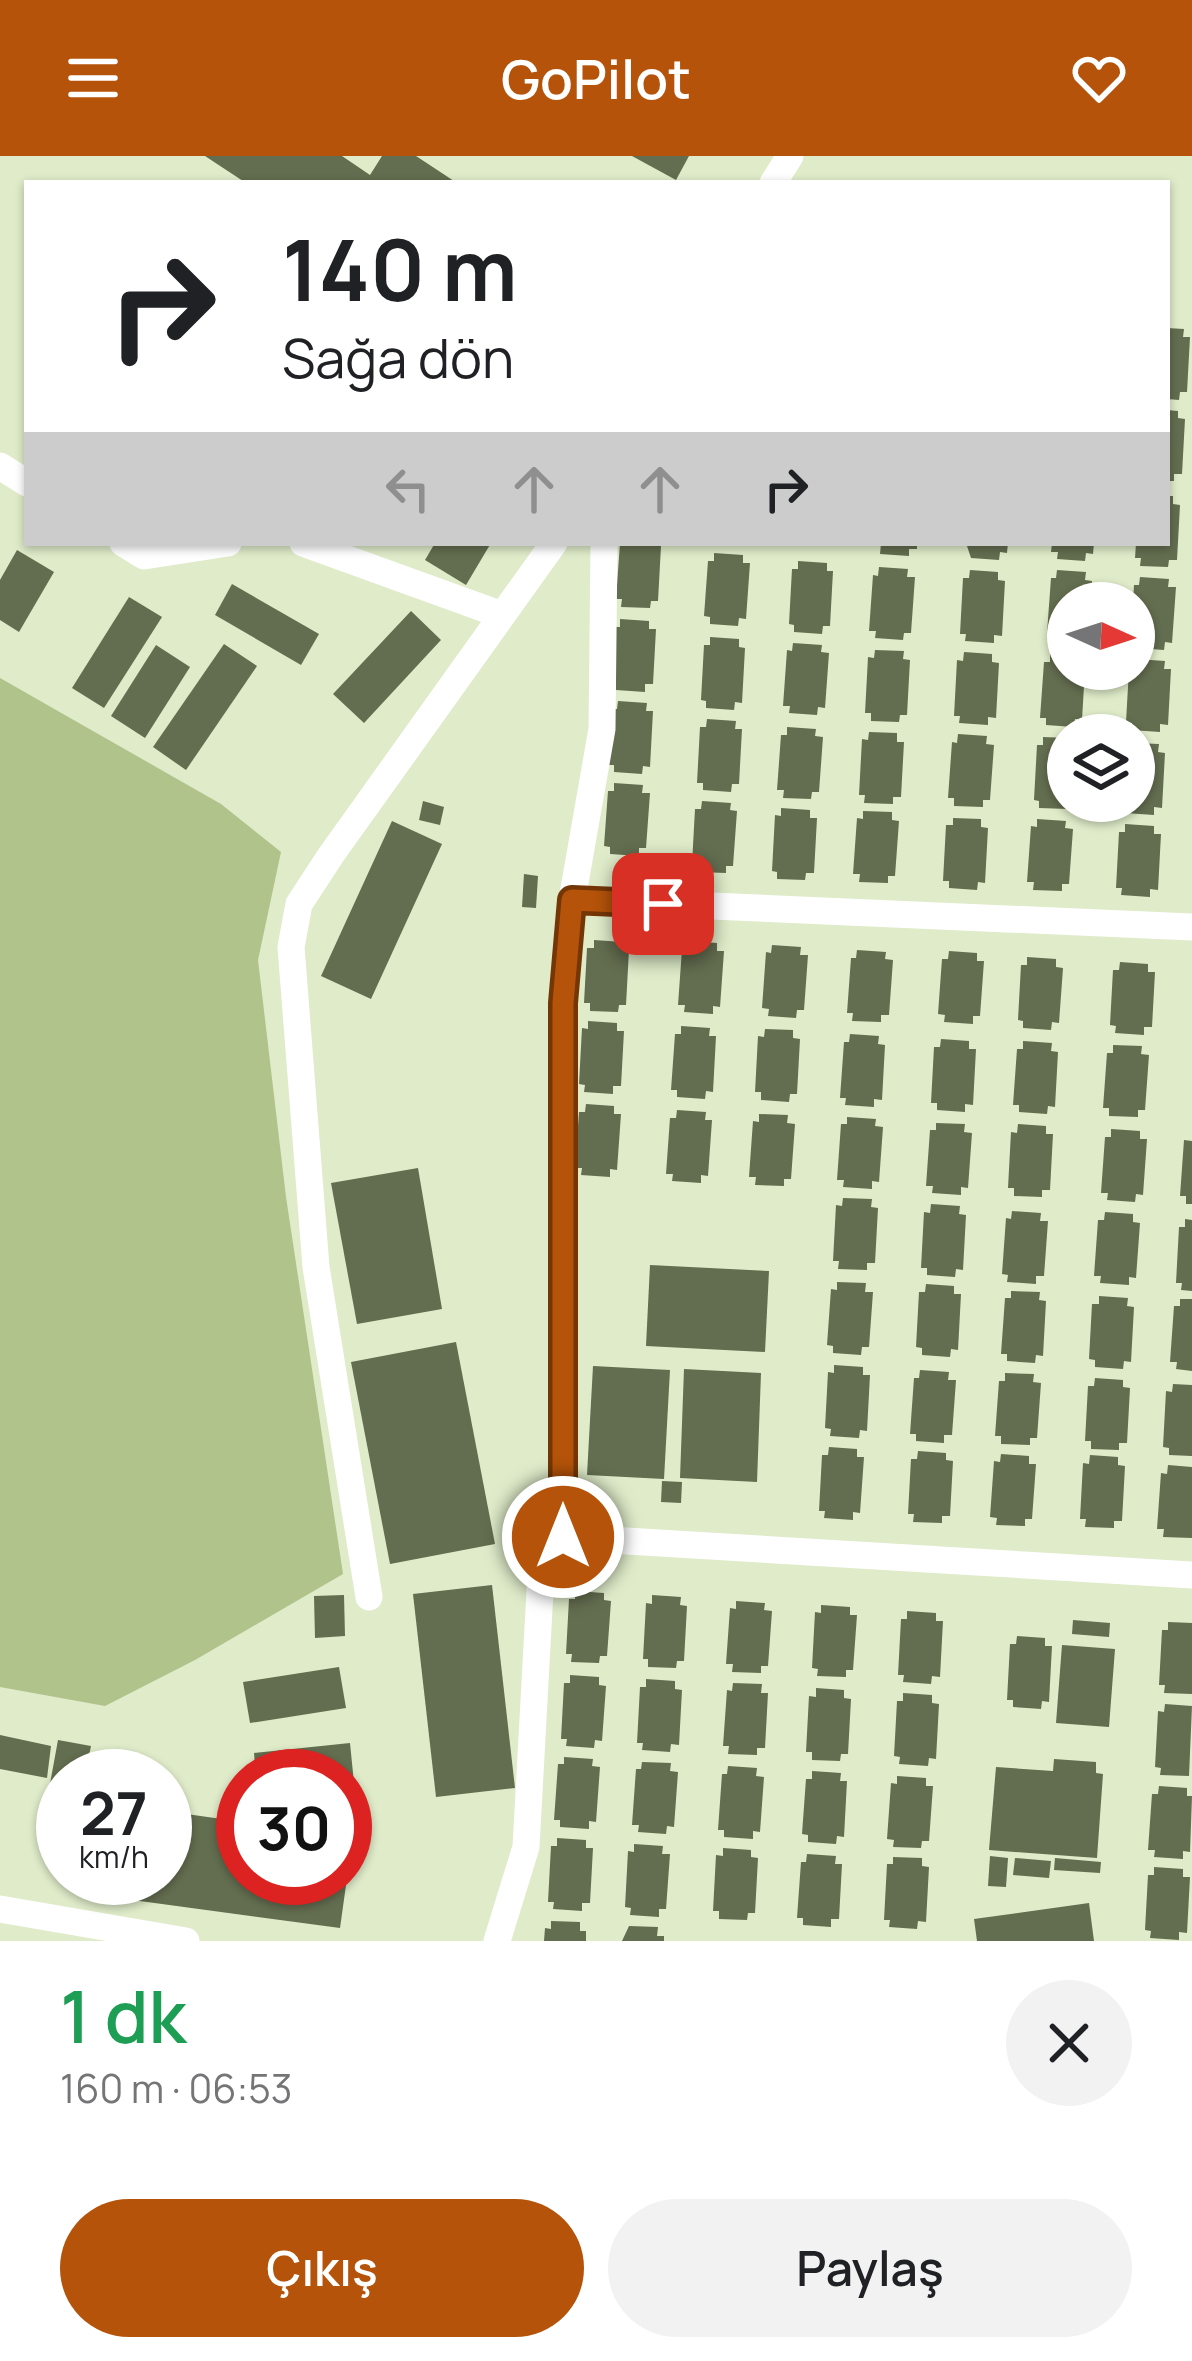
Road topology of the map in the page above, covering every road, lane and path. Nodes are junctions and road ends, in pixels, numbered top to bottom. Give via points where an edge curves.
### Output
1 (128, 546) edge
2 (209, 546) edge
3 (311, 546) edge
4 (552, 546) edge
5 (604, 546) edge
6 (502, 615) junction
7 (572, 900) junction
8 (1192, 926) edge
9 (563, 1537) junction
10 (1192, 1575) edge
11 (369, 1597) dead end
12 (0, 1909) edge
13 (187, 1941) edge
14 (497, 1941) edge

1 - 2 street via 144,556
3 - 6 street
4 - 6 street
5 - 7 street via 602,728
6 - 11 street via 298,904 291,946 316,1268
7 - 8 street
7 - 9 street via 563,1003
9 - 10 street
9 - 14 street via 543,1536 526,1847
12 - 13 street

